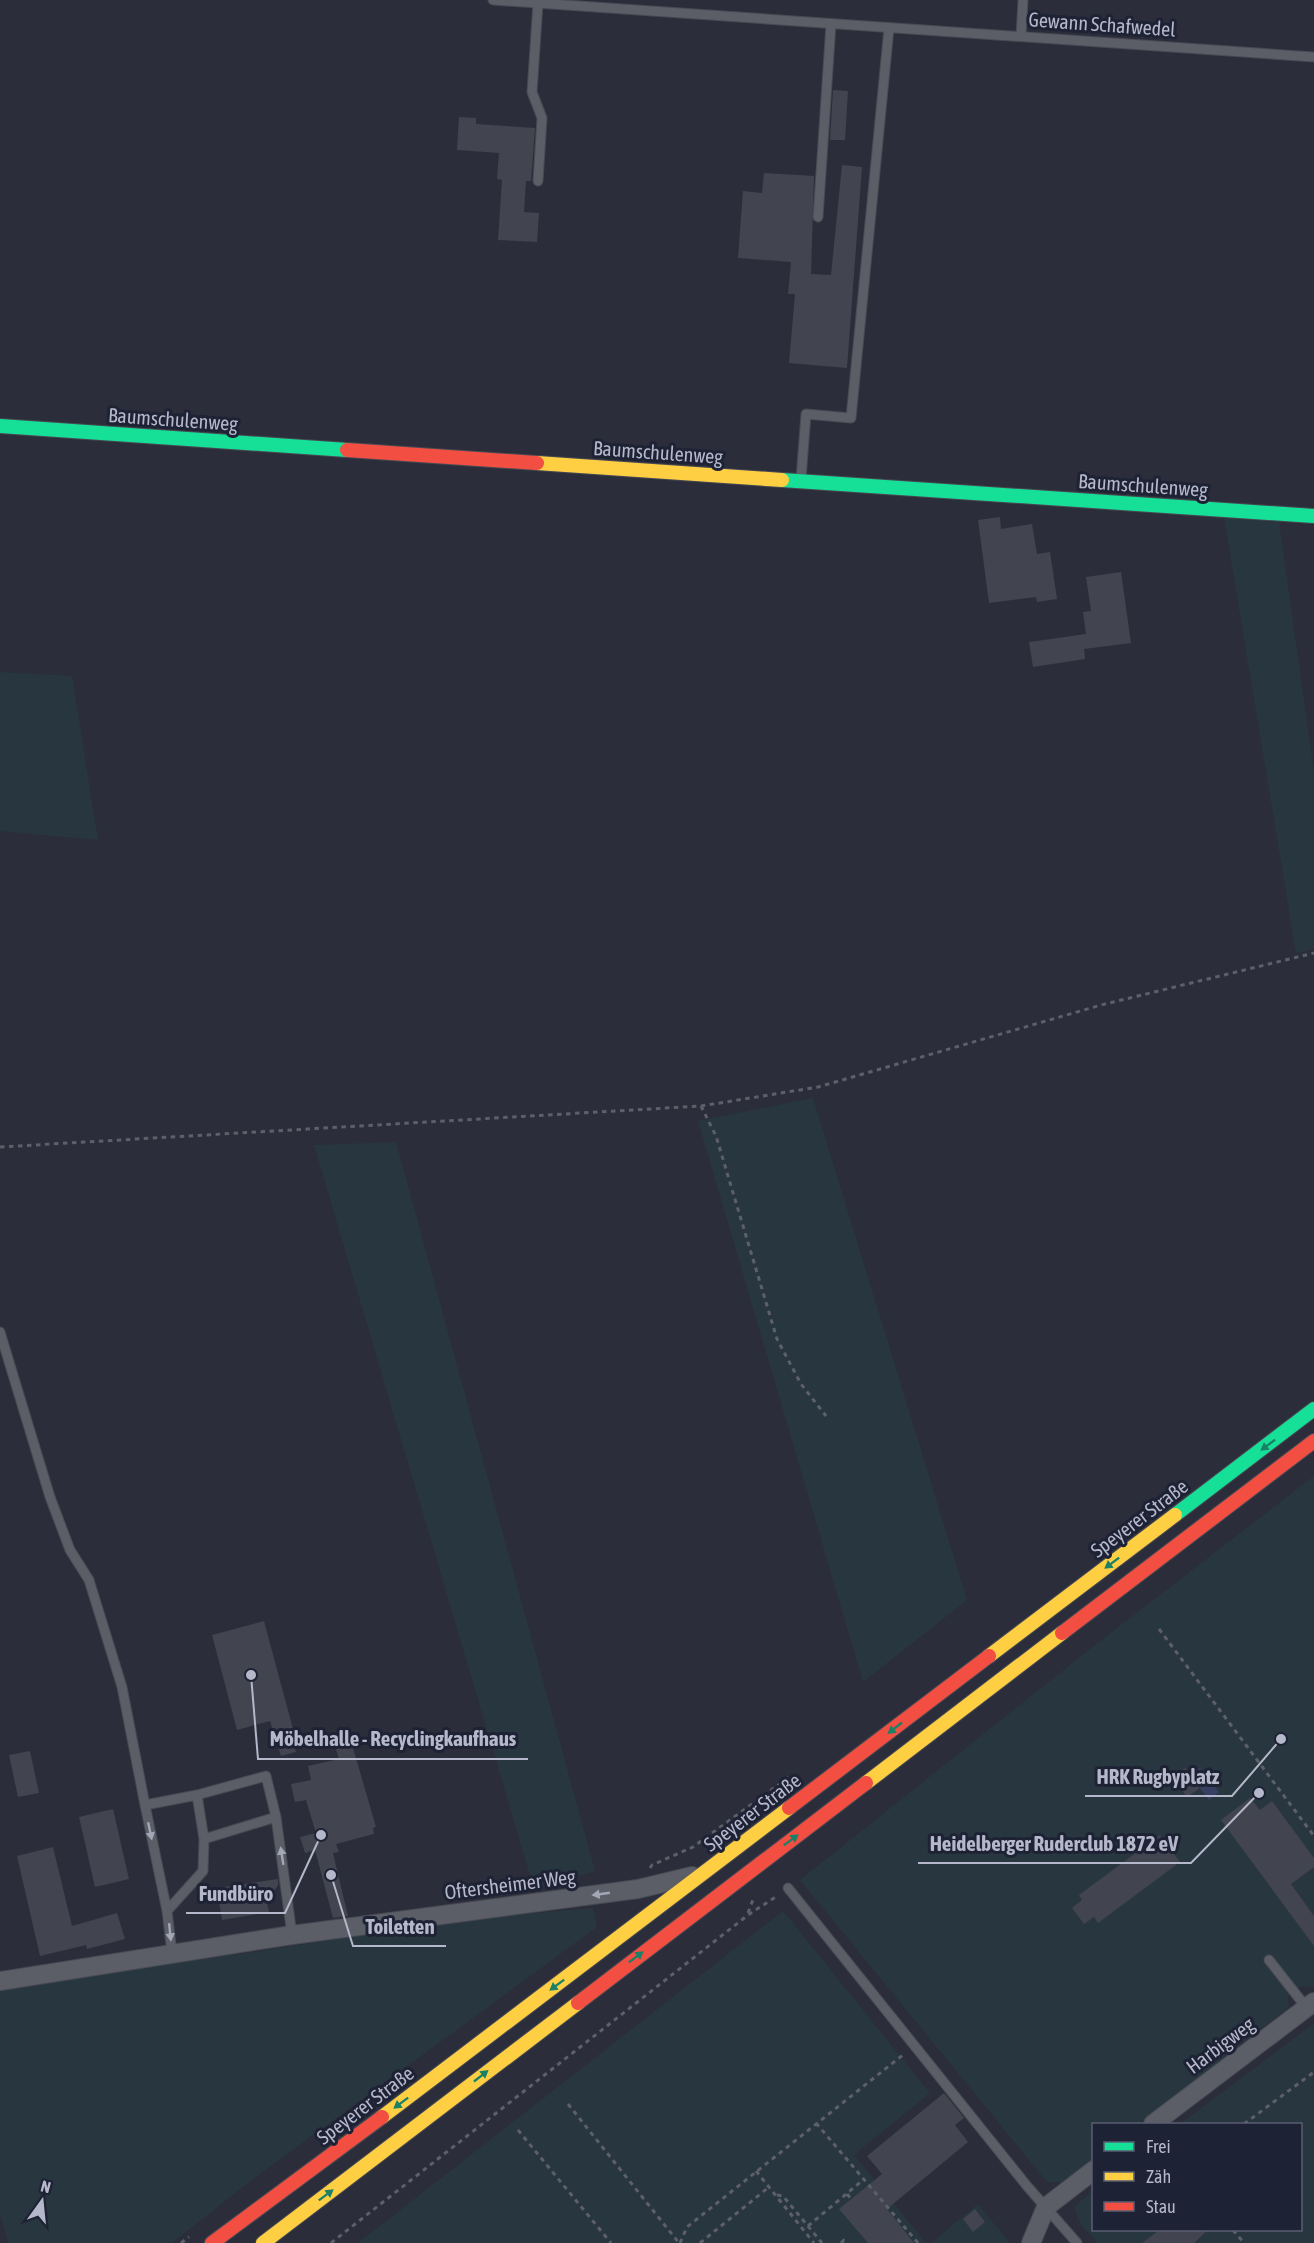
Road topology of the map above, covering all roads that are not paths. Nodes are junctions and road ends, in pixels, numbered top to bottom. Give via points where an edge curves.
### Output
1 (493, 0) edge
2 (1023, 0) edge
3 (538, 3) junction
4 (831, 24) junction
5 (889, 28) junction
6 (1021, 36) junction
7 (1314, 57) edge
8 (538, 181) dead end
9 (818, 217) dead end
10 (0, 426) edge
11 (801, 481) junction
12 (1314, 516) edge
13 (0, 1332) edge
14 (1314, 1409) edge
15 (1314, 1441) edge
16 (197, 1795) junction
17 (145, 1805) junction
18 (276, 1817) junction
19 (204, 1839) junction
20 (704, 1874) junction
21 (788, 1888) road end
22 (168, 1911) junction
23 (292, 1935) junction
24 (172, 1953) junction
25 (1269, 1960) dead end
26 (0, 1981) edge
27 (1310, 2005) edge
28 (1154, 2123) edge
29 (1092, 2172) edge
30 (1046, 2207) junction
31 (212, 2243) edge
32 (263, 2243) edge
33 (1031, 2243) edge
34 (1077, 2243) edge

1 - 3 lane, Gewann Schafwedel
2 - 6 lane
3 - 4 lane, Gewann Schafwedel
3 - 8 lane via 532,92 542,118
4 - 5 lane, Gewann Schafwedel
4 - 9 lane
5 - 6 lane, Gewann Schafwedel
5 - 11 lane via 851,418 806,414
6 - 7 lane, Gewann Schafwedel
10 - 11 main road, Baumschulenweg
11 - 12 main road, Baumschulenweg
13 - 17 lane via 50,1497 70,1550 89,1580 122,1687
14 -> 20 main road, Speyerer Straße
32 -> 15 main road
16 - 17 lane
16 - 18 lane via 266,1776
16 - 19 lane
17 -> 22 lane
18 - 19 lane
23 -> 18 lane
19 - 22 lane via 203,1870
20 -> 23 street, Oftersheimer Weg via 564,1900
20 -> 31 main road, Speyerer Straße
21 - 30 lane
22 -> 24 lane
23 - 24 street, Oftersheimer Weg
24 - 26 street, Oftersheimer Weg
25 - 27 lane
27 - 28 street, Harbigweg
29 - 30 street
30 - 33 street
30 - 34 lane

